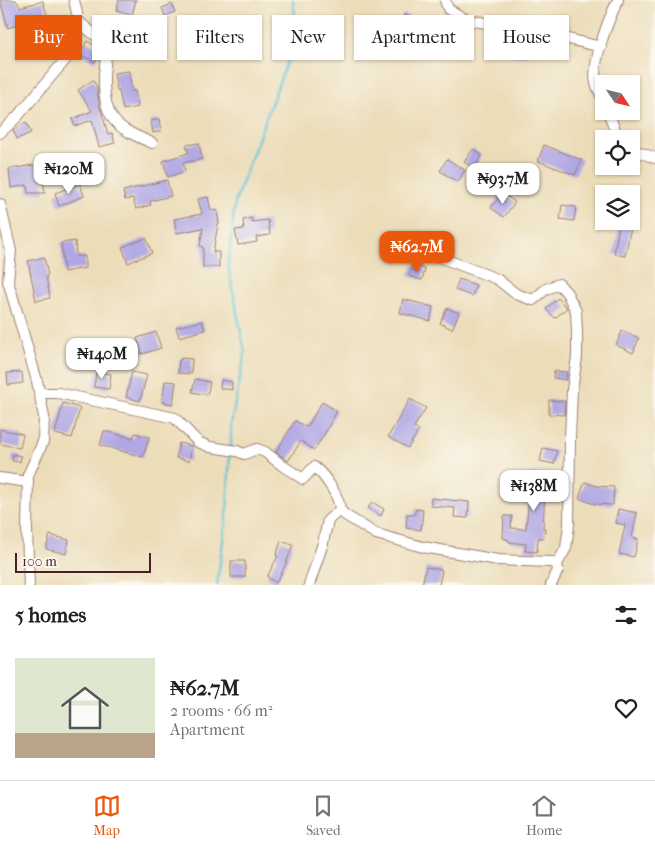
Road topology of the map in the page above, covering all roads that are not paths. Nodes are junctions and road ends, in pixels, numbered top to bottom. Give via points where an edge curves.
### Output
1 (74, 0) edge
2 (445, 0) edge
3 (618, 0) edge
4 (77, 15) edge
5 (82, 24) edge
6 (601, 47) junction
7 (65, 60) edge
8 (596, 75) edge
9 (0, 133) edge
10 (152, 142) dead end
11 (640, 152) edge
12 (655, 158) edge
13 (0, 204) edge
14 (434, 255) dead end
15 (39, 393) junction
16 (0, 478) edge
17 (28, 482) junction
18 (340, 510) junction
19 (557, 564) junction
20 (29, 585) edge
21 (309, 585) edge
22 (551, 585) edge

1 - 4 street
2 - 6 street via 448,9 467,20 532,30
3 - 6 street
5 - 10 street via 106,44 106,103 115,121 127,132
6 - 8 street
7 - 9 street
11 - 12 street
13 - 15 street via 11,251 8,281
14 - 19 street via 497,279 516,294 533,300 546,289 559,284 576,311 569,525 566,548
15 - 17 street via 44,417 43,442
15 - 18 street via 58,393 175,418 198,442 210,448 244,454 257,449 303,479 314,466 322,472 334,492
16 - 17 street
17 - 20 street
18 - 19 street via 376,534 424,546 498,560
18 - 21 street via 328,520
19 - 22 street via 558,570

